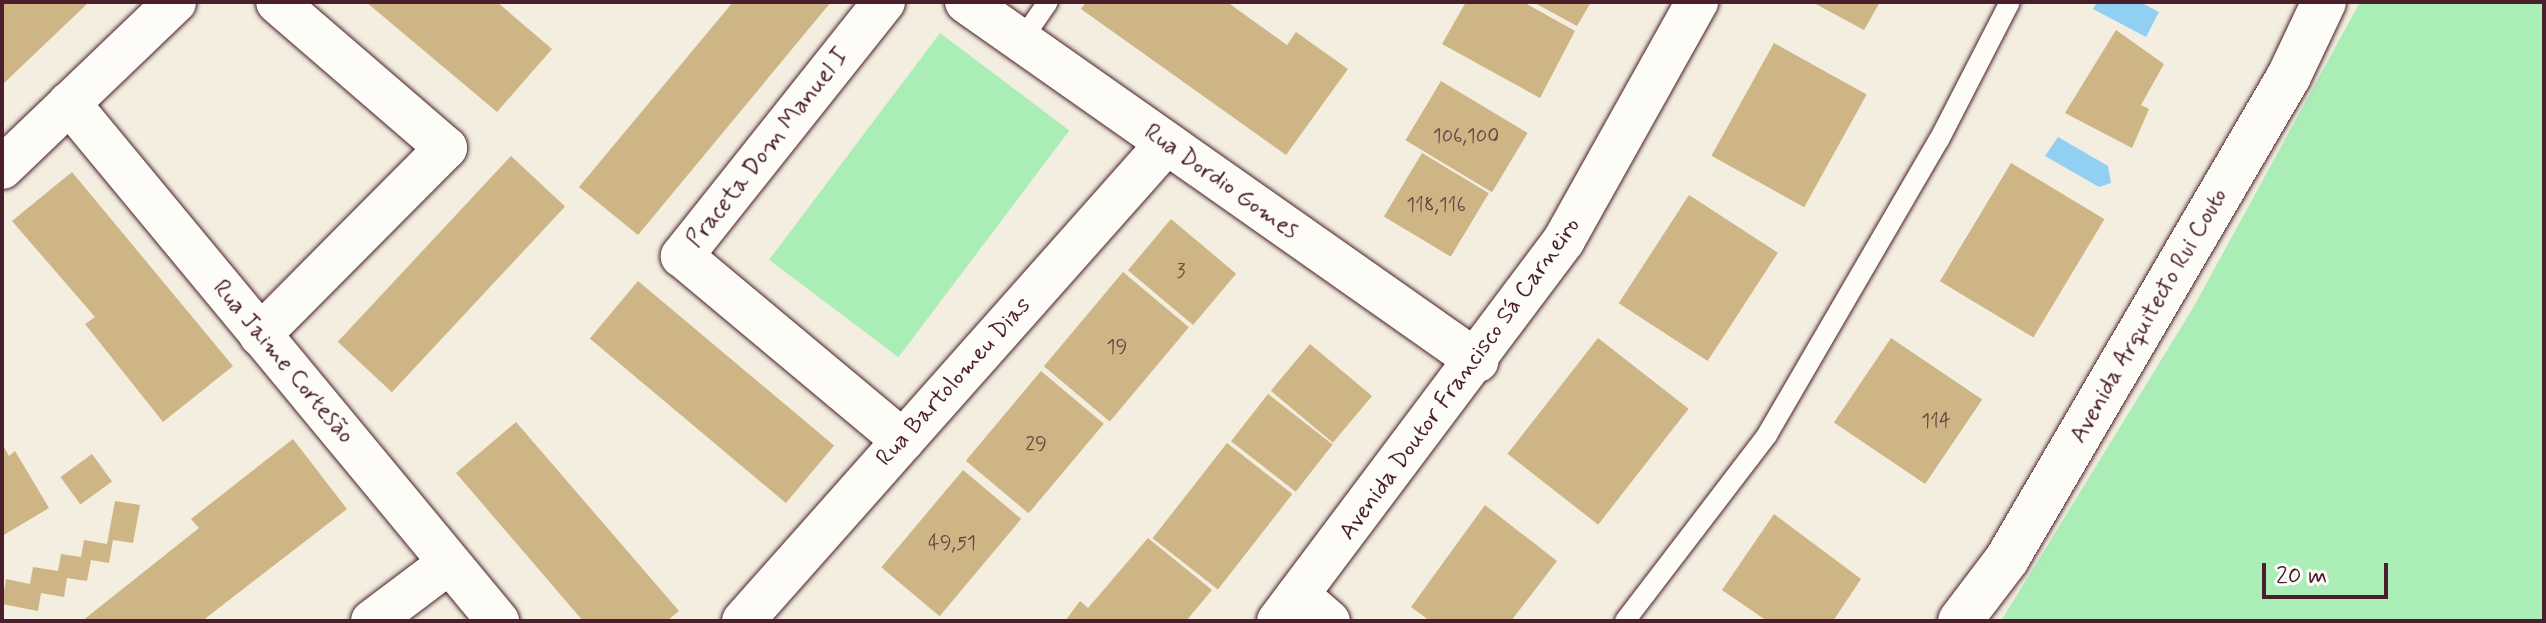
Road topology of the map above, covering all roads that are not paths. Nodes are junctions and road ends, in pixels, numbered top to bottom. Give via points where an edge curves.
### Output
1 (175, 2) edge
2 (277, 2) edge
3 (884, 2) edge
4 (966, 2) edge
5 (1048, 2) edge
6 (1697, 2) edge
7 (2010, 2) edge
8 (2324, 2) edge
9 (1021, 41) junction
10 (69, 103) junction
11 (1166, 144) junction
12 (2, 168) edge
13 (260, 335) junction
14 (1477, 361) junction
15 (903, 441) junction
16 (449, 563) junction
17 (1303, 613) edge
18 (372, 621) edge
19 (498, 621) edge
20 (743, 621) edge
21 (1625, 621) edge
22 (1960, 621) edge

1 - 10 street
2 - 13 street via 446,148
3 - 15 street, Praceta Dom Manuel I via 682,256
4 - 9 street, Rua Dordio Gomes
5 - 9 lane
6 - 14 street, Avenida Doutor Francisco Sá Carneiro via 1564,240
7 - 21 lane via 1939,140 1767,435
8 - 22 street, Avenida Arquitecto Rui Couto via 2289,76 2007,559
9 - 11 street, Rua Dordio Gomes
10 - 12 street
10 - 13 street, Rua Jaime Cortesão
11 - 14 street, Rua Dordio Gomes
11 - 15 street, Rua Bartolomeu Dias
13 - 16 street, Rua Jaime Cortesão
14 - 17 street, Avenida Doutor Francisco Sá Carneiro
15 - 20 street, Rua Bartolomeu Dias
16 - 18 street
16 - 19 street, Rua Jaime Cortesão

